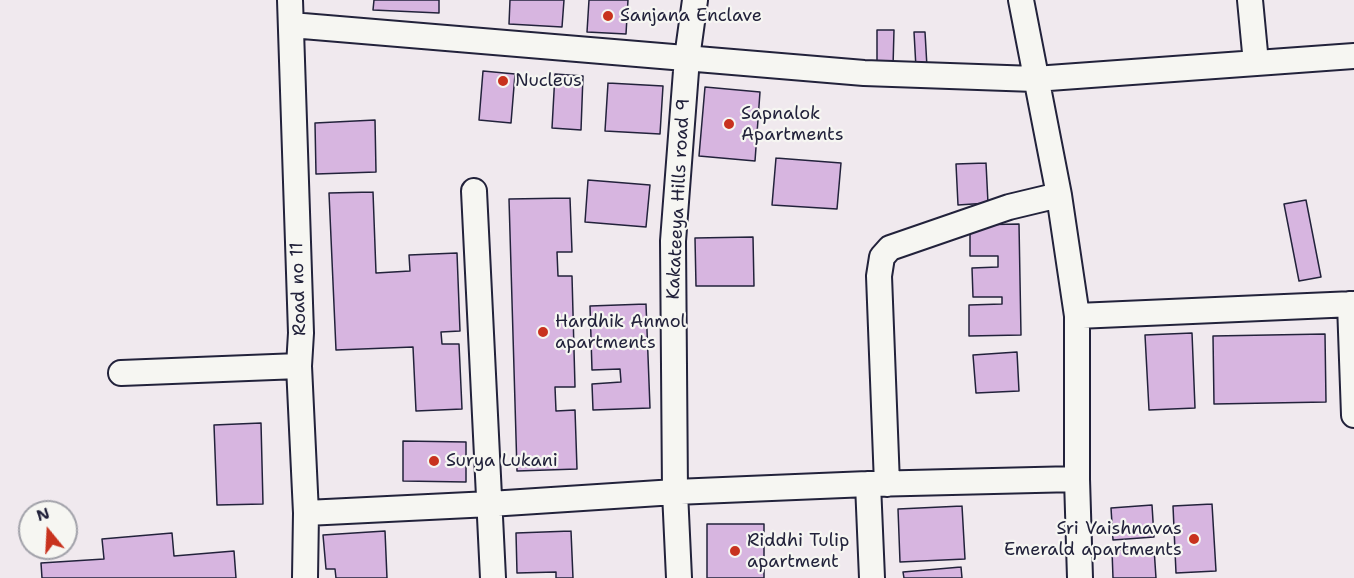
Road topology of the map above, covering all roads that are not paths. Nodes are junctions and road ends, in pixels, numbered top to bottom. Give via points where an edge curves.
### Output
1 (290, 0) edge
2 (695, 0) edge
3 (1021, 0) edge
4 (1250, 0) edge
5 (291, 25) junction
6 (1354, 56) edge
7 (687, 58) junction
8 (1256, 63) junction
9 (1035, 80) junction
10 (474, 191) dead end
11 (1059, 195) junction
12 (1352, 304) edge
13 (1077, 316) junction
14 (299, 366) junction
15 (121, 373) dead end
16 (1354, 415) edge
17 (1077, 479) junction
18 (878, 484) junction
19 (675, 492) junction
20 (490, 504) junction
21 (306, 513) junction
22 (305, 578) edge
23 (493, 578) edge
24 (679, 578) edge
25 (872, 578) edge
26 (1080, 578) edge

1 - 5 street, Road no 11
2 - 7 street, Kakateeya Hills road 9
3 - 9 street
4 - 8 street
5 - 7 street
5 - 14 street, Road no 11 via 301,321
6 - 8 street
7 - 9 street via 864,73
7 - 19 street, Kakateeya Hills road 9 via 673,242
8 - 9 street
9 - 11 street
10 - 20 street
11 - 13 street
11 - 18 street via 1009,207 890,248 882,257
12 - 13 street
12 - 16 street
13 - 17 street
14 - 15 street
14 - 21 street, Road no 11
17 - 18 street
17 - 26 street
18 - 19 street
18 - 25 street
19 - 20 street
19 - 24 street, Kakateeya Hills road 9
20 - 21 street
20 - 23 street
21 - 22 street, Road no 11

